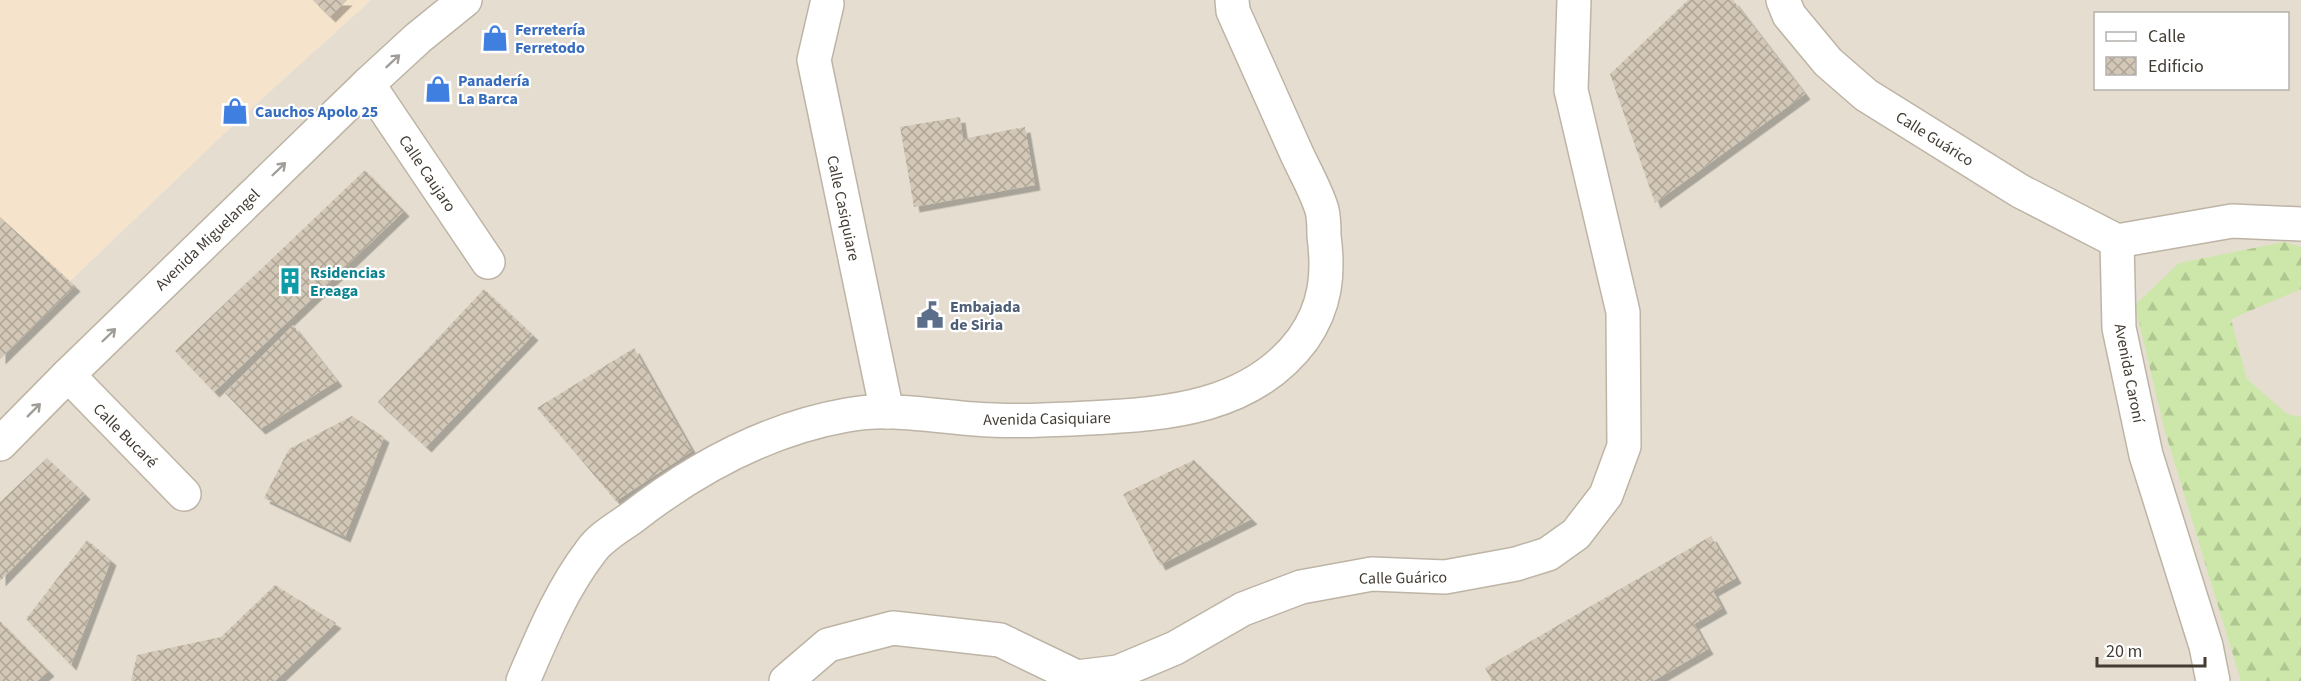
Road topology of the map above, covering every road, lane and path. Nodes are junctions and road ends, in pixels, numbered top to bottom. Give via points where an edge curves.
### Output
1 (440, 0) edge
2 (465, 0) edge
3 (1232, 0) edge
4 (1574, 0) edge
5 (1783, 0) edge
6 (827, 4) dead end
7 (418, 38) junction
8 (368, 84) junction
9 (2301, 224) edge
10 (2116, 241) junction
11 (488, 262) dead end
12 (68, 375) junction
13 (887, 412) junction
14 (0, 444) edge
15 (184, 494) dead end
16 (523, 681) edge
17 (786, 681) edge
18 (2212, 681) edge

1 - 7 street
2 - 7 street
3 - 13 street, Avenida Casiquiare via 1233,11 1322,210 1326,289 1312,325 1293,352 1268,376 1187,410 1040,420
4 - 17 street, Calle Guárico via 1571,90 1623,312 1624,446 1606,495 1576,534 1548,554 1516,564 1444,577 1372,574 1301,586 1243,609 1175,648 1119,672 1077,677 1000,640 893,628 828,645
5 - 10 street, Calle Guárico via 1789,15 1828,62 1866,95 2020,191
6 - 13 street, Calle Casiquiare via 813,60
8 -> 7 street, Avenida Miguelangel
8 - 11 street, Calle Caujaro
12 -> 8 street, Avenida Miguelangel
9 - 10 street via 2232,221
10 - 18 street, Avenida Caroní via 2119,328 2146,455 2206,646
14 -> 12 street, Avenida Miguelangel
12 - 15 street, Calle Bucaré
13 - 16 street, Avenida Casiquiare via 848,415 765,438 722,458 649,504 593,548 567,586

